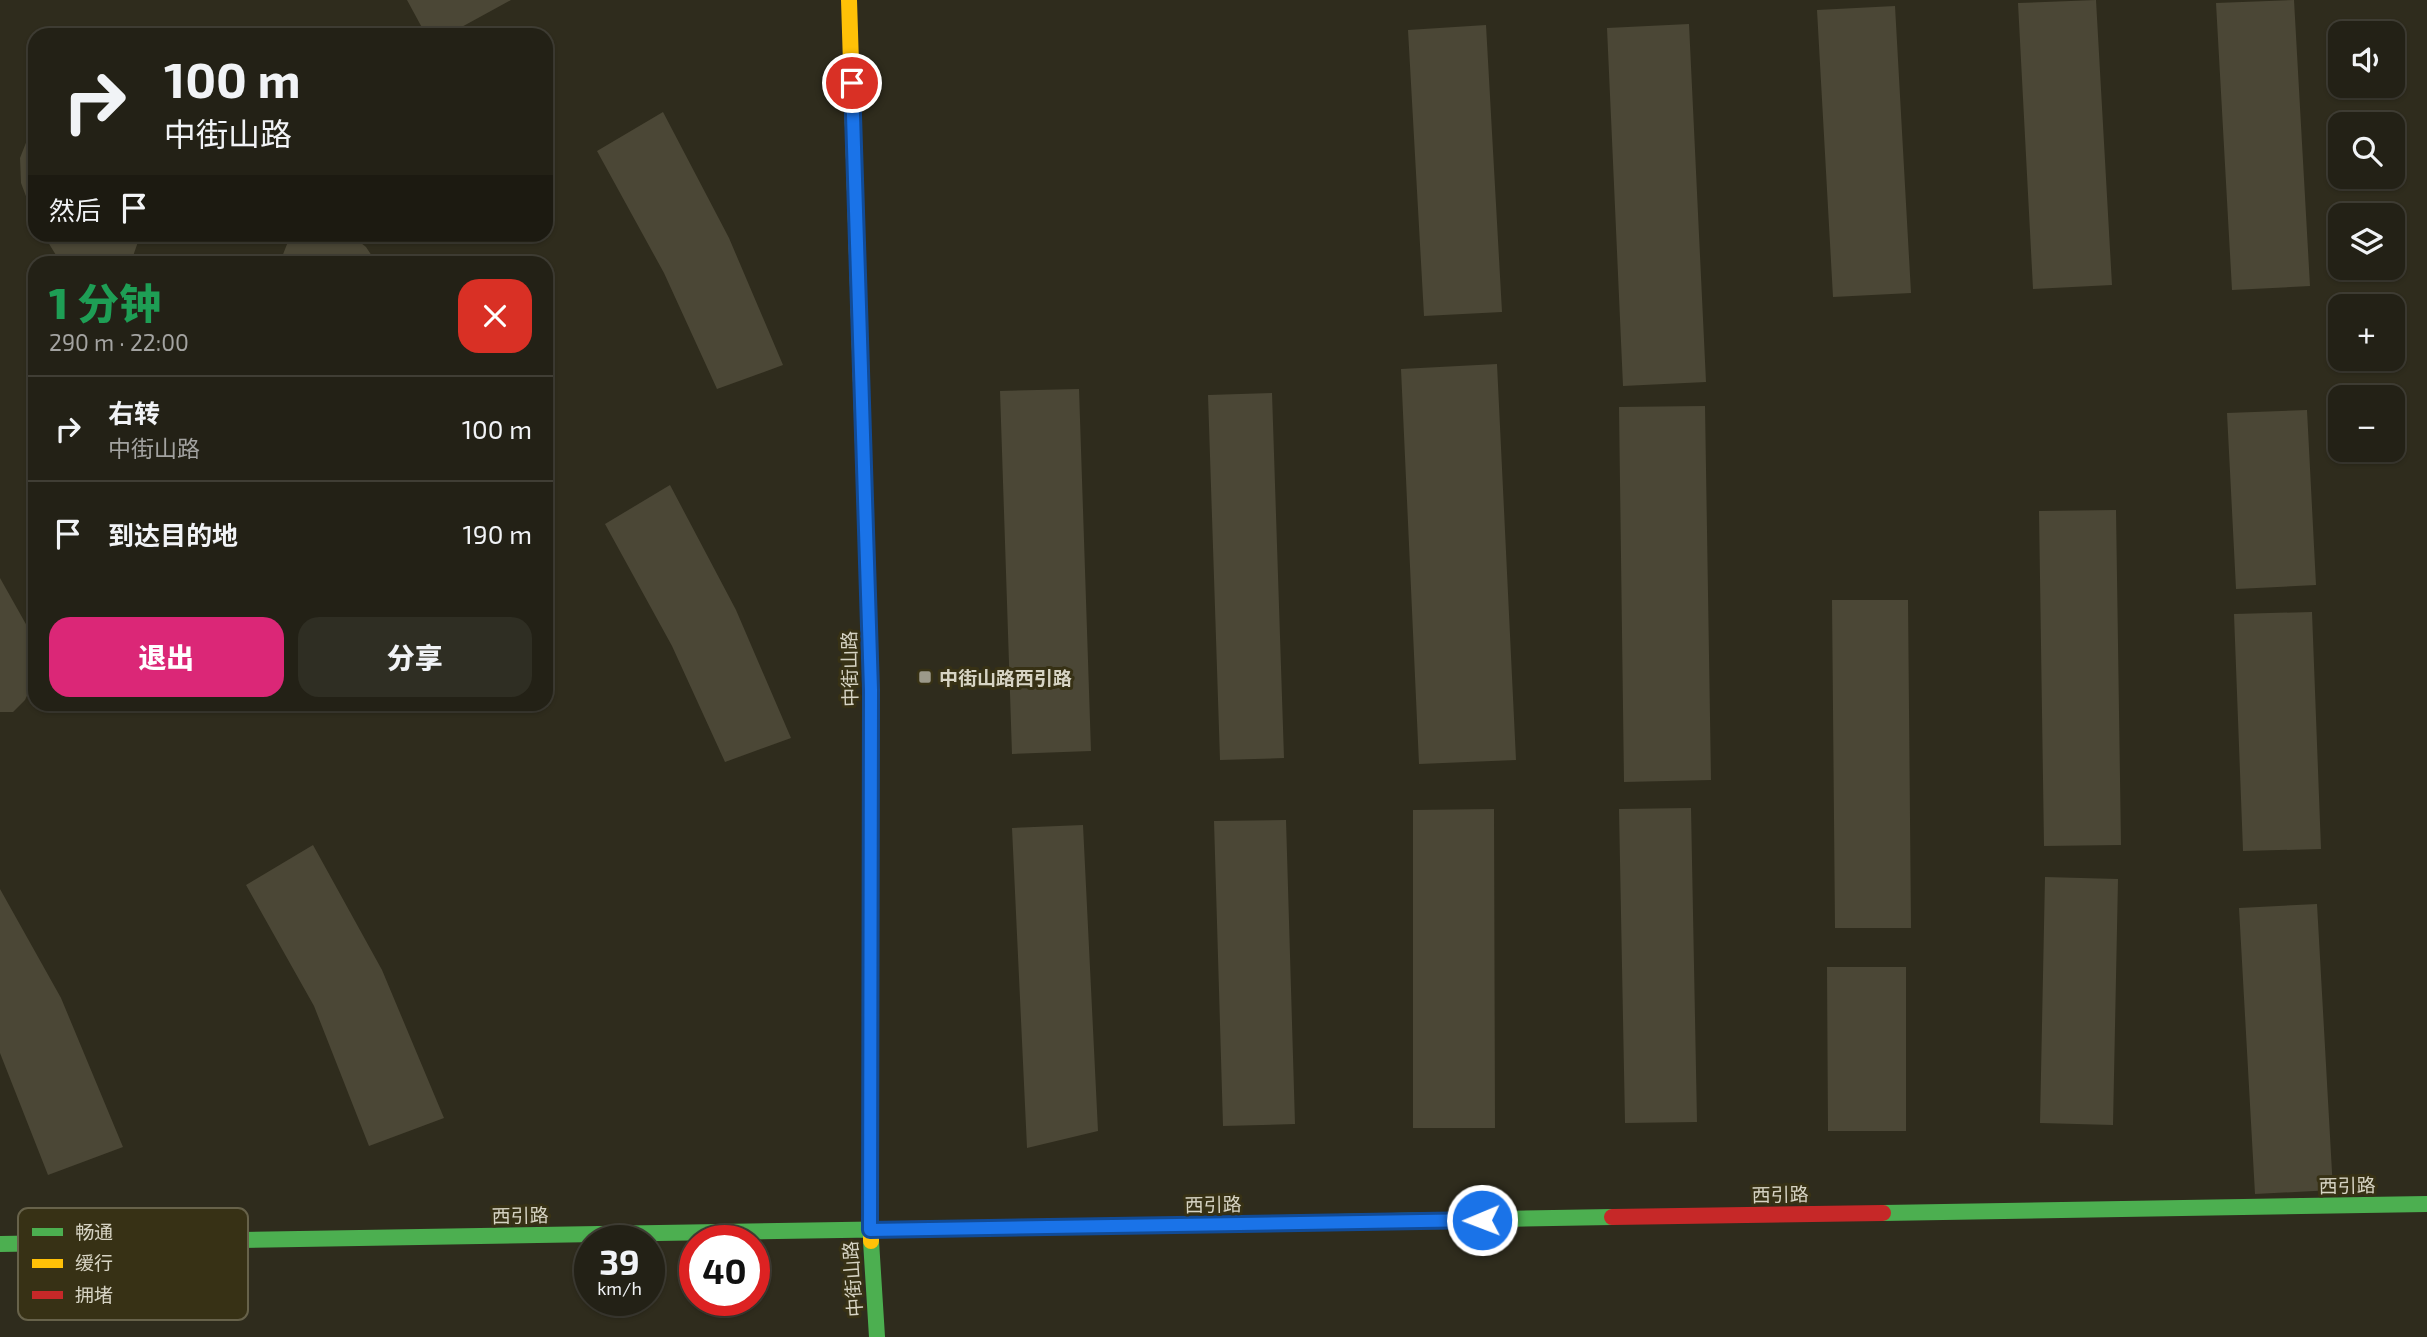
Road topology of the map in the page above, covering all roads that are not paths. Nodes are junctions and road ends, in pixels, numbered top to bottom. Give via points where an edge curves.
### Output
1 (849, 0) edge
2 (2427, 1204) edge
3 (870, 1230) junction
4 (248, 1240) edge
5 (0, 1244) edge
6 (18, 1244) edge
7 (877, 1337) edge

1 - 3 street, 中街山路 via 871,690
2 - 3 street, 西引路
3 - 4 street, 西引路
3 - 7 street, 中街山路
5 - 6 street, 西引路

